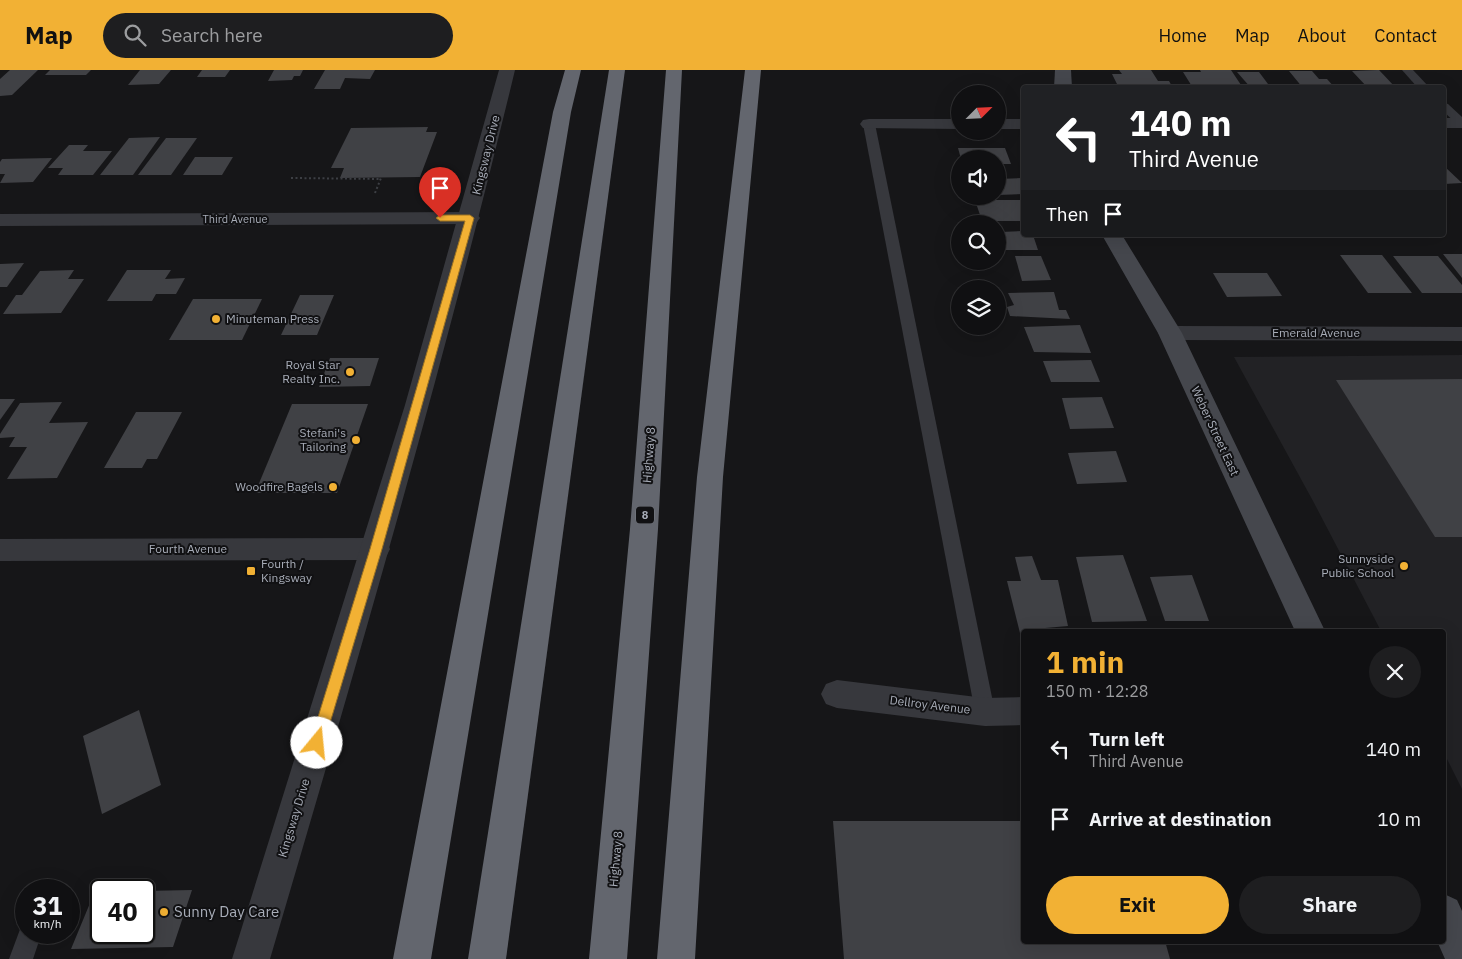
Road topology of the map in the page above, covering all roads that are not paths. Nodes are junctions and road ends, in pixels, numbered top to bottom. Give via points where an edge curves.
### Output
1 (507, 70) edge
2 (562, 70) edge
3 (573, 70) edge
4 (617, 70) edge
5 (674, 70) edge
6 (753, 70) edge
7 (1063, 70) edge
8 (1407, 70) edge
9 (1063, 85) edge
10 (1422, 85) edge
11 (1446, 108) edge
12 (562, 112) junction
13 (1446, 123) edge
14 (1462, 123) edge
15 (869, 124) joint
16 (951, 124) edge
17 (1006, 124) edge
18 (1021, 124) edge
19 (470, 218) junction
20 (0, 220) edge
21 (1113, 237) edge
22 (1170, 333) junction
23 (1462, 334) edge
24 (376, 549) junction
25 (0, 550) edge
26 (1309, 629) edge
27 (837, 694) dead end
28 (1021, 711) edge
29 (985, 712) junction
30 (1446, 918) edge
31 (26, 944) edge
32 (1462, 954) edge
33 (21, 959) edge
34 (251, 959) edge
35 (412, 959) edge
36 (486, 959) edge
37 (608, 959) edge
38 (676, 959) edge

1 - 19 street, Kingsway Drive
2 - 12 highway
3 - 12 highway
4 - 36 highway
5 - 37 highway, Highway 8 / 8 via 644,529
6 - 38 highway via 710,477
7 - 9 main road
8 - 10 lane
11 - 14 lane
12 - 35 highway
13 - 14 street
15 - 16 street
15 - 29 lane
17 - 18 street
19 - 20 street, Third Avenue
19 - 24 street, Kingsway Drive
21 - 22 main road, Weber Street East
22 - 23 street, Emerald Avenue
22 - 26 main road, Weber Street East
24 - 25 street, Fourth Avenue
24 - 34 street, Kingsway Drive
27 - 29 street, Dellroy Avenue
28 - 29 street, Dellroy Avenue
30 - 32 main road
31 - 33 lane

